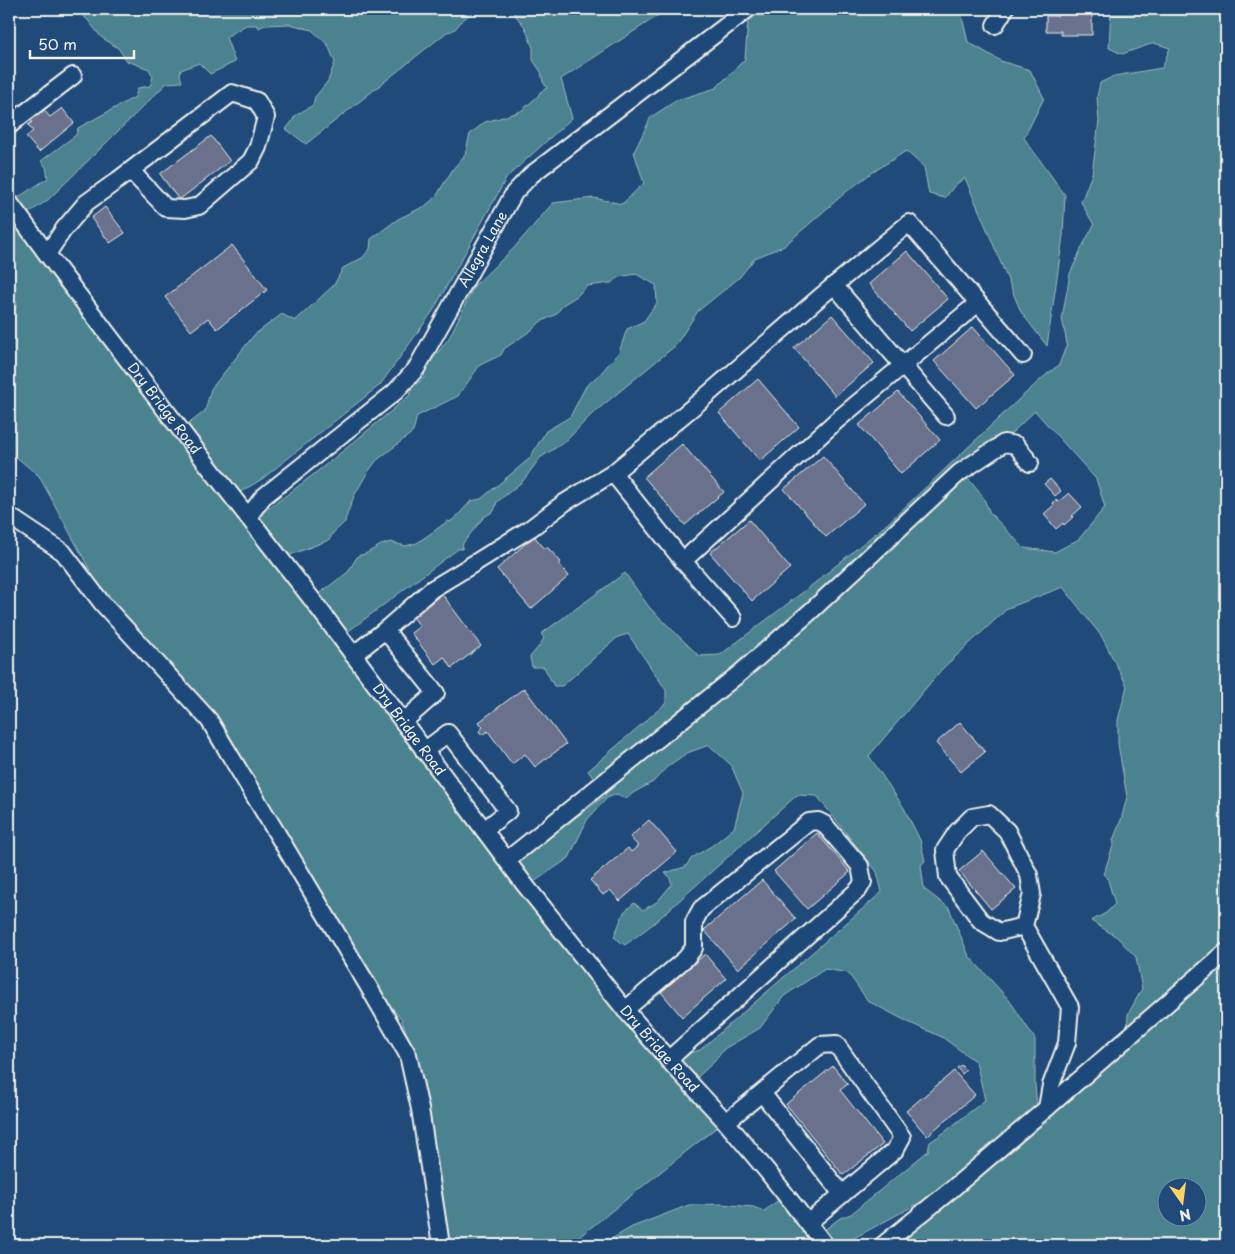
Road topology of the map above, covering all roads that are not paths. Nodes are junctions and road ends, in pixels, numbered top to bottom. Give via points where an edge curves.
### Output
1 (748, 9) edge
2 (1005, 9) edge
3 (995, 25) dead end
4 (73, 76) dead end
5 (9, 126) edge
6 (131, 170) junction
7 (9, 202) edge
8 (47, 254) junction
9 (834, 286) junction
10 (978, 303) junction
11 (1023, 355) dead end
12 (902, 366) junction
13 (946, 416) dead end
14 (1030, 463) dead end
15 (613, 473) junction
16 (9, 516) edge
17 (248, 517) junction
18 (683, 560) junction
19 (733, 618) dead end
20 (385, 630) junction
21 (353, 655) junction
22 (403, 722) junction
23 (424, 751) junction
24 (484, 830) junction
25 (507, 860) junction
26 (1024, 926) junction
27 (1226, 952) edge
28 (625, 1010) junction
29 (668, 1060) junction
30 (759, 1095) junction
31 (1047, 1108) junction
32 (726, 1122) junction
33 (838, 1198) junction
34 (808, 1223) junction
35 (441, 1245) edge
36 (825, 1245) edge
37 (883, 1245) edge

1 - 17 street, Allegra Lane via 531,175 514,193 416,369 395,392 263,497
2 - 3 street
4 - 5 street
6 - 6 street via 232,93 257,101 266,117 251,161 199,206 166,208
6 - 8 street via 86,204
7 - 8 street, Dry Bridge Road
8 - 17 street, Dry Bridge Road
9 - 10 street via 908,223
9 - 12 street
9 - 15 street
10 - 11 street
10 - 12 street
12 - 13 street
12 - 18 street via 836,421
14 - 25 street via 1016,445 1004,443 959,474 740,673
15 - 18 street
15 - 20 street via 432,589
16 - 35 street via 64,552 102,603 209,720 367,984 408,1055 420,1108
17 - 21 street, Dry Bridge Road
18 - 19 street
20 - 21 street
20 - 22 street via 436,693
21 - 22 street, Dry Bridge Road
22 - 23 street, Dry Bridge Road
23 - 24 street, Dry Bridge Road
23 - 24 street via 448,733 508,811
24 - 25 street, Dry Bridge Road
25 - 28 street, Dry Bridge Road
26 - 26 street via 999,932 981,921 948,877 945,850 972,817 989,814 1007,831 1029,875 1032,894
26 - 31 street via 1070,1007 1067,1043
27 - 31 street
28 - 29 street, Dry Bridge Road
28 - 29 street via 694,948 694,922 701,909 809,822 824,824 860,866 863,882 859,889
29 - 32 street, Dry Bridge Road
30 - 32 street
30 - 33 street
30 - 33 street via 820,1045 836,1044 902,1137 894,1150
31 - 37 street
32 - 34 street, Dry Bridge Road
33 - 34 street
34 - 36 street, Dry Bridge Road

